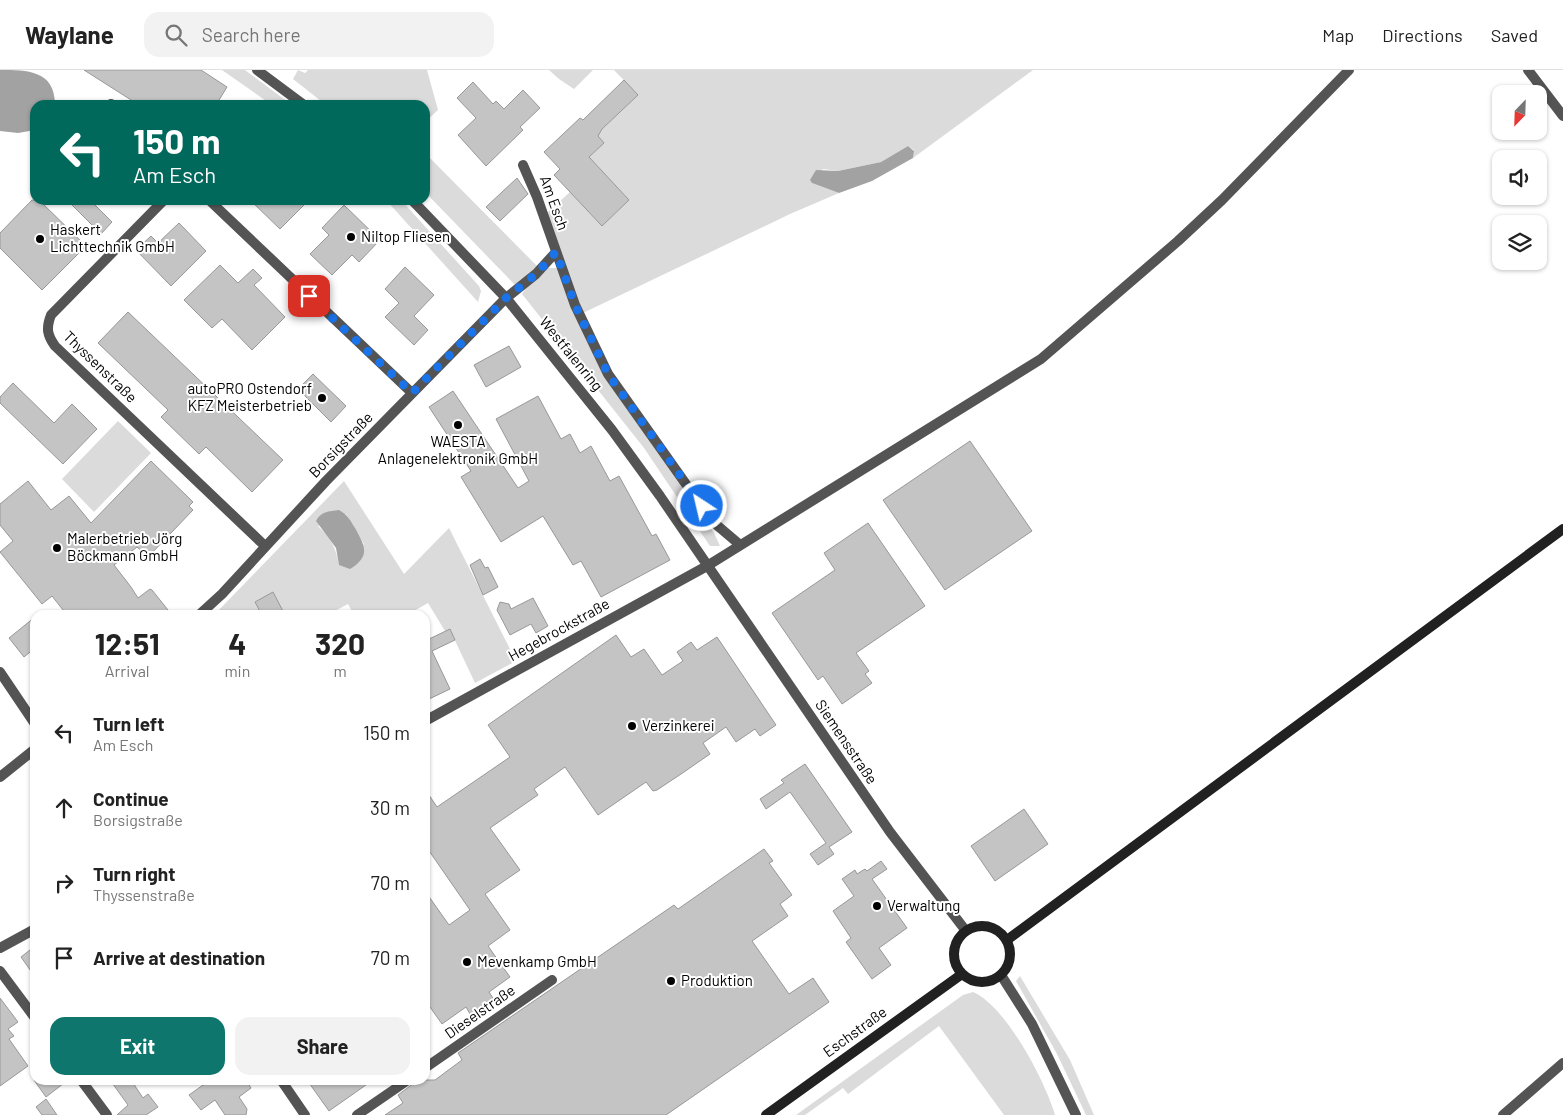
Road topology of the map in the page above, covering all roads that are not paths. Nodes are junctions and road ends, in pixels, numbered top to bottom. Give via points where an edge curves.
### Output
1 (256, 70) edge
2 (1349, 70) edge
3 (1528, 70) edge
4 (297, 100) edge
5 (1563, 116) edge
6 (524, 165) dead end
7 (159, 205) edge
8 (215, 205) edge
9 (417, 205) edge
10 (556, 252) junction
11 (506, 298) junction
12 (412, 393) junction
13 (1563, 529) edge
14 (739, 544) junction
15 (264, 546) junction
16 (707, 566) junction
17 (204, 610) edge
18 (0, 672) edge
19 (30, 717) edge
20 (430, 718) edge
21 (30, 753) edge
22 (0, 777) edge
23 (966, 931) junction
24 (30, 932) edge
25 (1007, 940) junction
26 (0, 948) edge
27 (0, 971) edge
28 (962, 974) junction
29 (1002, 975) junction
30 (552, 980) dead end
31 (30, 1011) edge
32 (1563, 1063) edge
33 (430, 1065) edge
34 (85, 1085) edge
35 (284, 1085) edge
36 (401, 1085) edge
37 (107, 1115) edge
38 (305, 1115) edge
39 (357, 1115) edge
40 (766, 1115) edge
41 (1076, 1115) edge
42 (1503, 1115) edge

1 - 4 street
2 - 14 street, Hegebrockstraße via 1204,218 1041,359
3 - 5 street
6 - 10 street, Am Esch
7 - 15 street, Thyssenstraße via 51,315 47,327 49,338
8 - 12 street
9 - 11 street, Westfalenring
10 - 11 street, Am Esch via 536,274
10 - 14 street, Am Esch via 575,305 608,374 712,521
11 - 12 street, Borsigstraße
11 - 16 street, Westfalenring via 612,430
12 - 15 street, Borsigstraße
13 - 25 main road
14 - 16 street, Hegebrockstraße
15 - 17 street, Borsigstraße
16 - 20 street, Hegebrockstraße
16 - 23 street, Siemensstraße via 890,832
18 - 19 street
21 - 22 street
23 - 25 main road via 974,927 993,927
23 - 28 main road via 955,947 954,956
24 - 26 street
25 - 29 main road via 1010,958
27 - 31 street
28 - 29 main road via 982,982
28 - 40 main road, Eschstraße
29 - 41 street via 1032,1024
30 - 33 street, Dieselstraße
32 - 42 street
34 - 37 street
35 - 38 street
36 - 39 street

